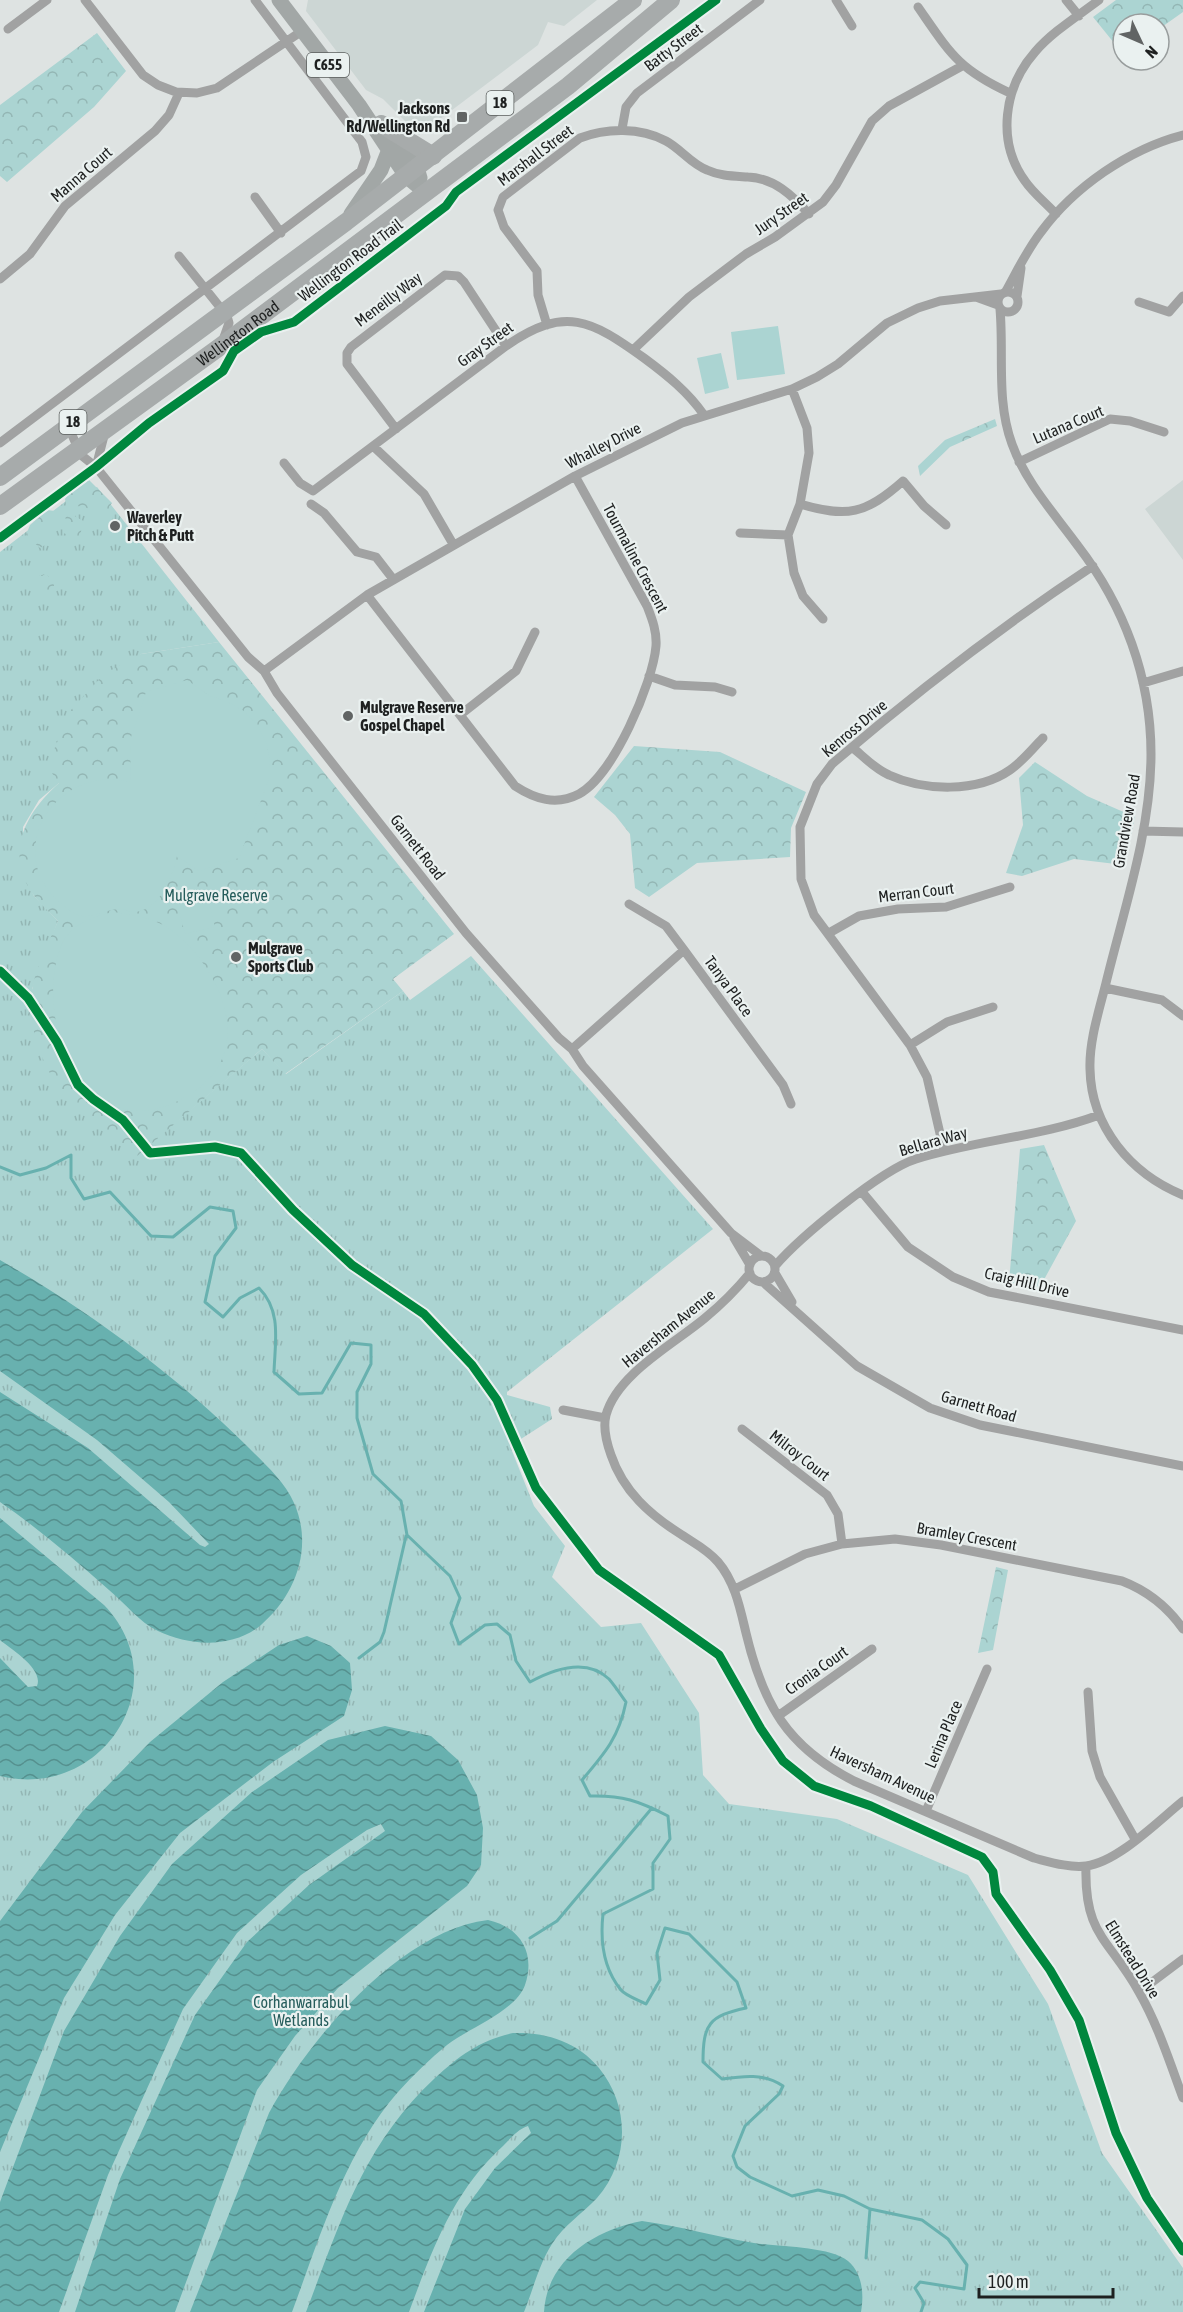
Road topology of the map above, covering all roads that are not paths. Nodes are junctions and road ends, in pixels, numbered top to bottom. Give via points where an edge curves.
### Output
1 (47, 0) edge
2 (86, 0) edge
3 (255, 0) edge
4 (279, 0) edge
5 (633, 0) edge
6 (671, 0) edge
7 (760, 0) edge
8 (836, 0) edge
9 (1066, 0) edge
10 (1099, 0) edge
11 (918, 7) dead end
12 (1079, 16) junction
13 (852, 26) dead end
14 (300, 28) junction
15 (8, 29) dead end
16 (285, 39) junction
17 (962, 66) junction
18 (176, 92) junction
19 (1010, 93) junction
20 (359, 105) junction
21 (381, 124) junction
22 (622, 129) junction
23 (1183, 135) edge
24 (388, 152) junction
25 (433, 156) junction
26 (411, 172) junction
27 (425, 192) junction
28 (255, 197) dead end
29 (809, 214) junction
30 (1056, 214) junction
31 (346, 222) junction
32 (281, 233) junction
33 (178, 256) dead end
34 (1021, 266) junction
35 (0, 279) edge
36 (204, 290) junction
37 (1003, 293) junction
38 (1017, 296) junction
39 (1183, 296) edge
40 (976, 297) junction
41 (1138, 302) dead end
42 (999, 307) junction
43 (1013, 311) junction
44 (224, 313) junction
45 (547, 325) junction
46 (1003, 338) junction
47 (221, 346) junction
48 (506, 346) junction
49 (635, 352) junction
50 (146, 368) junction
51 (161, 389) junction
52 (792, 389) junction
53 (700, 417) junction
54 (68, 426) junction
55 (106, 428) junction
56 (396, 429) junction
57 (1164, 432) dead end
58 (0, 443) edge
59 (374, 447) junction
60 (77, 448) junction
61 (1019, 462) junction
62 (284, 464) dead end
63 (96, 467) junction
64 (575, 476) junction
65 (0, 477) edge
66 (311, 504) dead end
67 (800, 504) junction
68 (0, 506) edge
69 (946, 525) dead end
70 (740, 533) dead end
71 (788, 535) junction
72 (453, 544) junction
73 (1095, 569) junction
74 (393, 579) junction
75 (367, 595) junction
76 (823, 620) dead end
77 (535, 632) dead end
78 (264, 671) junction
79 (1183, 671) edge
80 (649, 676) junction
81 (1143, 683) junction
82 (732, 692) dead end
83 (460, 715) junction
84 (1043, 738) dead end
85 (852, 747) junction
86 (1143, 831) junction
87 (1183, 832) edge
88 (1010, 887) dead end
89 (630, 904) dead end
90 (829, 933) junction
91 (684, 950) junction
92 (1105, 988) junction
93 (993, 1007) dead end
94 (1183, 1016) edge
95 (910, 1045) junction
96 (572, 1049) junction
97 (791, 1104) dead end
98 (1098, 1112) junction
99 (944, 1151) junction
100 (862, 1192) junction
101 (1183, 1195) edge
102 (731, 1233) junction
103 (792, 1247) junction
104 (764, 1256) junction
105 (750, 1269) junction
106 (775, 1270) junction
107 (760, 1281) junction
108 (734, 1294) junction
109 (797, 1310) junction
110 (1183, 1330) edge
111 (563, 1410) dead end
112 (605, 1418) junction
113 (742, 1429) dead end
114 (1183, 1466) edge
115 (842, 1544) junction
116 (735, 1589) junction
117 (1183, 1629) edge
118 (872, 1649) dead end
119 (987, 1669) dead end
120 (1088, 1692) dead end
121 (778, 1716) junction
122 (1183, 1801) edge
123 (926, 1811) junction
124 (1135, 1839) junction
125 (1086, 1866) junction
126 (1183, 1959) edge
127 (1139, 1992) junction
128 (1183, 2098) edge

1 - 15 street
2 - 18 street via 143,75
3 - 16 street
4 - 14 main road, C655
5 - 25 highway, Wellington Road / 18
6 - 27 highway, Wellington Road / 18 via 568,86
7 - 22 street, Batty Street via 637,93 626,106
8 - 13 street
9 - 12 street
10 - 12 street
11 - 17 street
12 - 19 street via 1036,51
14 - 16 street
14 - 20 main road, C655
16 - 18 street via 217,88 197,93
16 - 32 street via 362,142 366,161 357,175
17 - 19 street
17 - 29 street, Jury Street via 889,106 872,121 836,185
18 - 35 street, Manna Court via 171,110 149,136 65,206 30,254
19 - 30 street via 1007,131 1017,165 1023,179
20 - 21 main road, C655
20 - 24 main road, C655
21 - 25 highway
21 - 26 main road, C655
22 - 29 street, Marshall Street via 665,140 706,170 772,183 789,193
22 - 45 street, Marshall Street via 595,132 564,148 503,197 498,210 504,227 537,270 538,295
23 - 30 street via 1134,155 1094,179
24 - 26 main road, C655
24 - 31 main road via 373,183
25 - 26 highway, Wellington Road / 18
26 - 27 main road, C655
26 - 31 highway, Wellington Road / 18
27 - 47 highway, Wellington Road / 18
28 - 32 street
29 - 49 street, Jury Street via 689,297
30 - 34 street
31 - 44 highway, Wellington Road / 18
32 - 36 street
33 - 36 street
34 - 37 street
34 - 38 street
36 - 44 street
36 - 58 street
37 - 38 street
37 - 40 street, Whalley Drive
37 - 42 street
38 - 43 street
39 - 41 street via 1169,312
40 - 42 street, Whalley Drive
40 - 52 street, Whalley Drive via 940,301 887,323 838,364
42 - 43 street via 1005,312
42 - 46 street, Grandview Road
43 - 46 street, Grandview Road
44 - 47 street via 229,323
44 - 50 highway, Wellington Road / 18
45 - 48 street, Gray Street
45 - 49 street, Gray Street via 587,324
46 - 61 street, Grandview Road via 1002,402
47 - 51 highway, Wellington Road / 18
48 - 56 street, Gray Street
48 - 56 street, Meneilly Way via 464,282 458,276 444,275 347,353 347,364
49 - 53 street, Gray Street via 685,392
50 - 51 highway
50 - 54 highway, Wellington Road / 18
51 - 55 highway, Wellington Road / 18
52 - 53 street, Whalley Drive
52 - 67 street via 807,428 809,453
53 - 64 street, Whalley Drive
54 - 60 street, Garnett Road
54 - 65 highway, Wellington Road / 18
55 - 60 highway, Wellington Road / 18
55 - 63 street
56 - 59 street, Gray Street
57 - 61 street, Lutana Court via 1110,419
59 - 62 street, Gray Street via 313,491 300,483
59 - 72 street via 424,494
60 - 63 street, Garnett Road via 87,463
60 - 68 highway, Wellington Road / 18
61 - 73 street, Grandview Road
63 - 78 street, Garnett Road via 248,657
64 - 72 street, Whalley Drive
64 - 80 street, Tourmaline Crescent via 655,625 656,646
66 - 74 street via 324,513 357,552 376,557
67 - 69 street via 827,512 855,511 870,507 903,481
67 - 71 street
70 - 71 street
71 - 76 street via 794,573 803,596
72 - 74 street, Whalley Drive
73 - 81 street, Grandview Road via 1125,624
73 - 85 street, Kenross Drive via 1022,612
74 - 75 street, Whalley Drive
75 - 78 street, Whalley Drive
75 - 83 street, Tourmaline Crescent
77 - 83 street via 516,671
78 - 96 street, Garnett Road via 277,693 466,933
79 - 81 street
80 - 82 street via 675,685
80 - 83 street, Tourmaline Crescent via 625,738 595,782 580,794 560,801 546,801 515,786
81 - 86 street, Grandview Road via 1151,754
84 - 85 street via 1008,771 968,786 950,787 903,781 886,774
85 - 90 street, Kenross Drive via 817,784 800,827 801,879 814,915
86 - 87 street
86 - 92 street, Grandview Road
88 - 90 street, Merran Court via 946,907 859,916
89 - 91 street via 666,926
90 - 95 street, Kenross Drive
91 - 96 street, Tanya Place
91 - 97 street, Tanya Place via 783,1085
92 - 94 street via 1162,1000
92 - 98 street, Grandview Road via 1090,1056 1091,1088
93 - 95 street via 947,1022
95 - 99 street, Kenross Drive via 927,1077
96 - 102 street, Garnett Road
98 - 99 street, Bellara Way via 1052,1129
98 - 101 street, Grandview Road via 1109,1136 1135,1164 1165,1187
99 - 100 street, Bellara Way via 894,1168
100 - 103 street, Bellara Way
100 - 110 street, Craig Hill Drive via 908,1247 953,1277 989,1292
102 - 104 street, Garnett Road
102 - 105 street, Garnett Road
103 - 104 street, Bellara Way
103 - 106 street, Bellara Way
104 - 105 street, Haversham Avenue
104 - 106 street, Garnett Road
105 - 107 street, Garnett Road
105 - 108 street, Haversham Avenue
106 - 107 street, Haversham Avenue via 770,1279
106 - 109 street, Garnett Road
107 - 108 street, Haversham Avenue
107 - 109 street, Garnett Road
108 - 112 street, Haversham Avenue via 632,1376 613,1398
109 - 114 street, Garnett Road via 856,1366 930,1408 980,1425
111 - 112 street
112 - 116 street, Haversham Avenue via 608,1445 623,1481 653,1516 708,1552
113 - 115 street, Milroy Court via 827,1495 838,1514
115 - 116 street, Bramley Crescent via 805,1554
115 - 117 street, Bramley Crescent via 918,1541 1122,1581 1138,1587 1165,1607
116 - 121 street, Haversham Avenue via 752,1658 766,1697
118 - 121 street, Cronia Court
119 - 123 street, Lerina Place
120 - 124 street via 1092,1751 1100,1777
121 - 123 street, Haversham Avenue via 798,1742 825,1766
122 - 124 street
123 - 125 street, Haversham Avenue via 1034,1858
124 - 125 street via 1114,1855
125 - 127 street, Elmstead Drive via 1085,1896 1093,1925
126 - 127 street
127 - 128 street, Elmstead Drive

